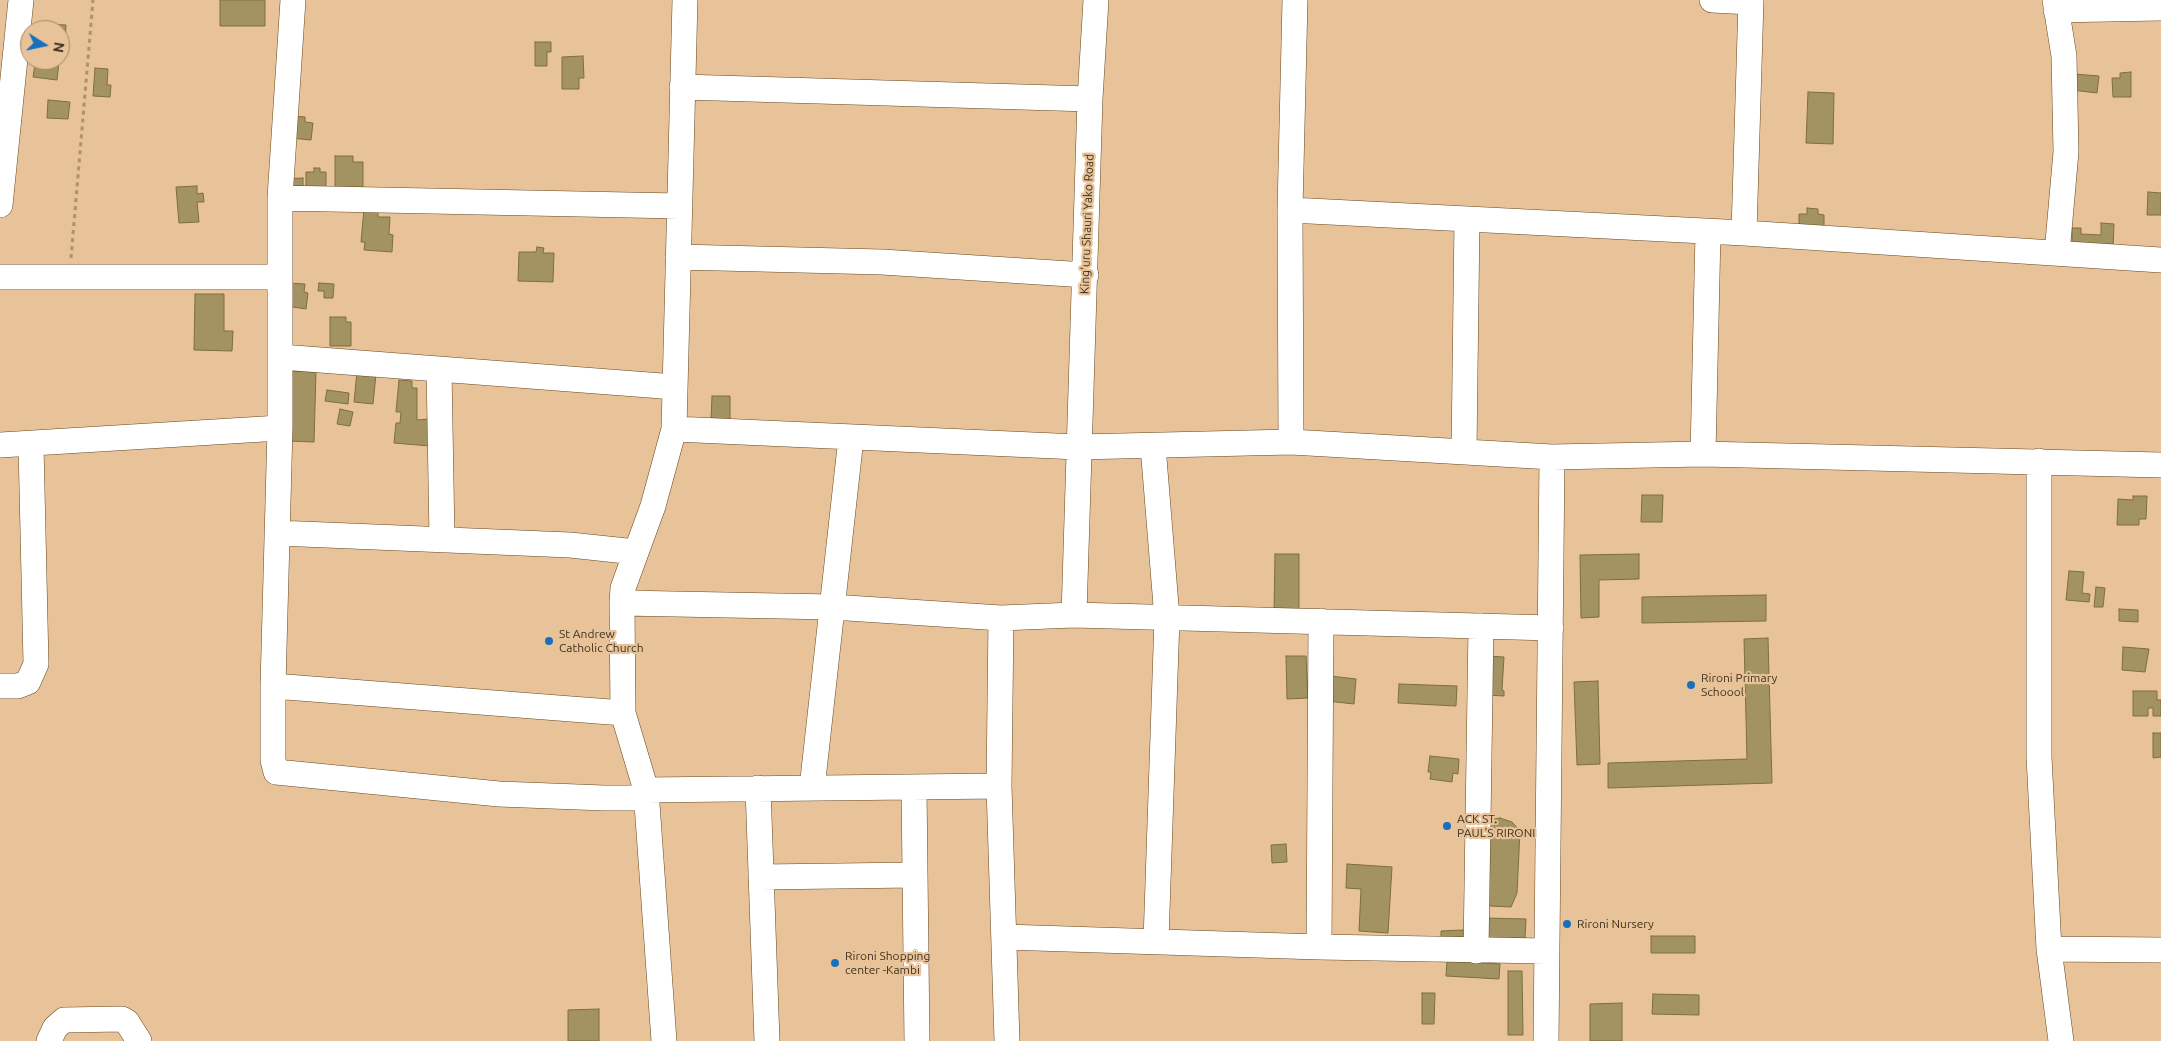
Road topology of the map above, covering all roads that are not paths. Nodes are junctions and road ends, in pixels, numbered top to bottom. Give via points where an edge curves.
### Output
1 (21, 0) edge
2 (293, 0) edge
3 (686, 0) edge
4 (1096, 0) edge
5 (1295, 0) edge
6 (1712, 0) edge
7 (1751, 1) edge
8 (2055, 5) edge
9 (2161, 8) edge
10 (682, 87) junction
11 (1090, 99) junction
12 (280, 198) junction
13 (0, 205) edge
14 (679, 206) junction
15 (1290, 210) junction
16 (1466, 219) junction
17 (1708, 233) junction
18 (1744, 233) junction
19 (2057, 253) junction
20 (678, 257) junction
21 (2161, 260) edge
22 (1086, 275) junction
23 (0, 277) edge
24 (280, 277) junction
25 (281, 357) junction
26 (439, 369) junction
27 (675, 387) junction
28 (280, 428) junction
29 (674, 429) junction
30 (851, 438) junction
31 (1291, 442) junction
32 (0, 445) edge
33 (31, 445) junction
34 (1154, 446) junction
35 (1078, 447) junction
36 (1464, 452) junction
37 (1703, 454) junction
38 (1552, 456) junction
39 (2039, 461) junction
40 (2161, 465) edge
41 (277, 533) junction
42 (442, 538) junction
43 (636, 552) junction
44 (622, 603) junction
45 (832, 607) junction
46 (1074, 615) junction
47 (1001, 618) junction
48 (1167, 618) junction
49 (1321, 621) junction
50 (1481, 626) junction
51 (1551, 628) junction
52 (0, 686) edge
53 (273, 686) junction
54 (624, 713) junction
55 (999, 786) junction
56 (914, 787) junction
57 (758, 788) junction
58 (812, 788) junction
59 (646, 794) junction
60 (915, 875) junction
61 (761, 877) junction
62 (1004, 937) junction
63 (1156, 942) junction
64 (1319, 947) junction
65 (2050, 949) junction
66 (2161, 950) edge
67 (1476, 951) junction
68 (1545, 951) junction
69 (49, 1041) edge
70 (140, 1041) edge
71 (664, 1041) edge
72 (767, 1041) edge
73 (917, 1041) edge
74 (1007, 1041) edge
75 (1546, 1041) edge
76 (2061, 1041) edge

1 - 13 street
2 - 12 street
3 - 10 street
4 - 11 street, King'uru Shauri Yako Road
5 - 15 street
6 - 7 street
7 - 18 street
8 - 9 street
8 - 19 street via 2064,56 2066,152
10 - 11 street
10 - 14 street
11 - 22 street, King'uru Shauri Yako Road
12 - 14 street
12 - 24 street
14 - 20 street
15 - 16 street
15 - 31 street
16 - 17 street
16 - 36 street
17 - 18 street
17 - 37 street
18 - 19 street
19 - 21 street
20 - 22 street via 882,262
20 - 27 street
22 - 35 street, King'uru Shauri Yako Road
23 - 24 street
24 - 25 street
25 - 26 street
25 - 28 street
26 - 27 street
26 - 42 street
27 - 29 street
28 - 33 street via 167,433
28 - 41 street
29 - 30 street
29 - 43 street via 653,506
30 - 35 street
30 - 45 street
31 - 34 street
31 - 36 street
32 - 33 street
33 - 52 street via 36,664 28,682 18,686
34 - 35 street
34 - 48 street
35 - 46 street, King'uru Shauri Yako Road
36 - 38 street
37 - 38 street
37 - 39 street
38 - 51 street
39 - 40 street
39 - 65 street via 2039,757
41 - 42 street
41 - 53 street
42 - 43 street
43 - 44 street via 623,588
44 - 45 street
44 - 54 street
45 - 47 street
45 - 58 street
46 - 47 street
46 - 48 street
47 - 55 street
48 - 49 street
48 - 63 street
49 - 50 street
49 - 64 street
50 - 51 street
50 - 67 street
51 - 68 street
53 - 54 street
53 - 59 street via 273,760 276,772 499,794 604,798
54 - 59 street
55 - 56 street
55 - 62 street
56 - 58 street
56 - 60 street
57 - 58 street
57 - 59 street
57 - 61 street
59 - 71 street
60 - 61 street
60 - 73 street
61 - 72 street
62 - 63 street
62 - 74 street
63 - 64 street
64 - 67 street
65 - 66 street
65 - 76 street
67 - 68 street
68 - 75 street
69 - 70 street via 55,1028 64,1020 122,1019

